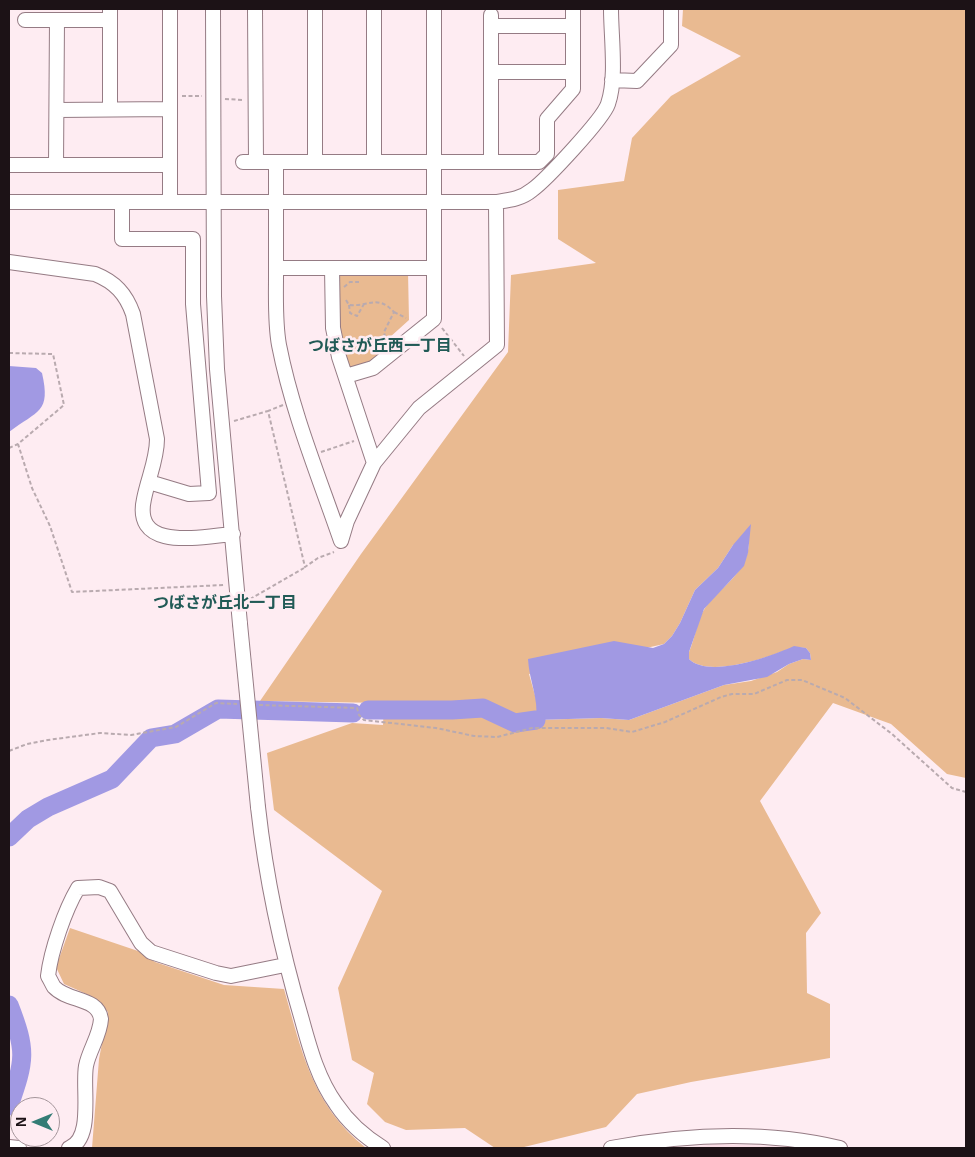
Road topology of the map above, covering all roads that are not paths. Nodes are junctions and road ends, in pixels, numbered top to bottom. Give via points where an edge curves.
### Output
1 (170, 9) edge
2 (213, 9) edge
3 (256, 9) edge
4 (315, 9) edge
5 (374, 9) edge
6 (434, 9) edge
7 (573, 9) edge
8 (611, 9) edge
9 (671, 9) edge
10 (110, 14) edge
11 (25, 20) dead end
12 (57, 20) junction
13 (573, 26) junction
14 (491, 72) junction
15 (573, 72) junction
16 (612, 80) junction
17 (170, 103) junction
18 (56, 110) junction
19 (110, 110) junction
20 (276, 162) junction
21 (315, 162) junction
22 (374, 162) junction
23 (435, 162) junction
24 (491, 162) junction
25 (9, 165) edge
26 (56, 165) junction
27 (170, 165) junction
28 (9, 202) edge
29 (122, 202) junction
30 (170, 202) junction
31 (213, 202) junction
32 (276, 202) junction
33 (435, 202) junction
34 (496, 202) junction
35 (9, 262) edge
36 (276, 268) junction
37 (332, 268) junction
38 (434, 268) junction
39 (346, 376) junction
40 (374, 463) junction
41 (149, 482) junction
42 (232, 534) junction
43 (286, 965) junction
44 (820, 1146) edge
45 (9, 1147) edge
46 (19, 1148) edge
47 (69, 1148) edge
48 (383, 1148) edge
49 (610, 1148) edge
50 (840, 1148) edge

1 - 17 street
2 - 31 street
3 - 20 street via 256,100 249,162
4 - 21 street
5 - 22 street
6 - 23 street
7 - 13 street
8 - 16 street
9 - 16 street via 671,45 637,81
10 - 12 street
10 - 19 street
11 - 12 street
12 - 18 street
13 - 14 street via 491,21
13 - 15 street
14 - 15 street
14 - 24 street
15 - 24 street via 573,89 547,119 547,154 539,162
16 - 34 street via 607,106 585,135 532,190 515,200
17 - 19 street
17 - 27 street
18 - 19 street
18 - 26 street
20 - 21 street
20 - 32 street
21 - 22 street
22 - 23 street
23 - 24 street
23 - 33 street
25 - 26 street
26 - 27 street
27 - 30 street
28 - 29 street
29 - 30 street
29 - 41 street via 122,239 193,239 193,304 209,493 189,494
30 - 31 street
31 - 32 street
31 - 42 street via 215,314
32 - 33 street
32 - 36 street
33 - 34 street
33 - 38 street
34 - 40 street via 497,345 419,408
35 - 41 street via 95,274 107,279 128,300 157,439 157,456
36 - 37 street
36 - 40 street via 279,344 294,401 340,541
37 - 38 street
37 - 39 street via 333,328
38 - 39 street via 434,319 373,368
39 - 40 street
41 - 42 street via 143,510 145,519 156,533 175,539
42 - 43 street, bridge via 264,860
43 - 47 street via 231,976 151,952 142,944 110,891 99,887 78,888 48,976 54,987 94,1006 100,1011 101,1019 85,1069 84,1131 80,1141
43 - 48 street via 320,1078 352,1124
44 - 49 street via 755,1137 710,1136
44 - 50 street
45 - 46 street

